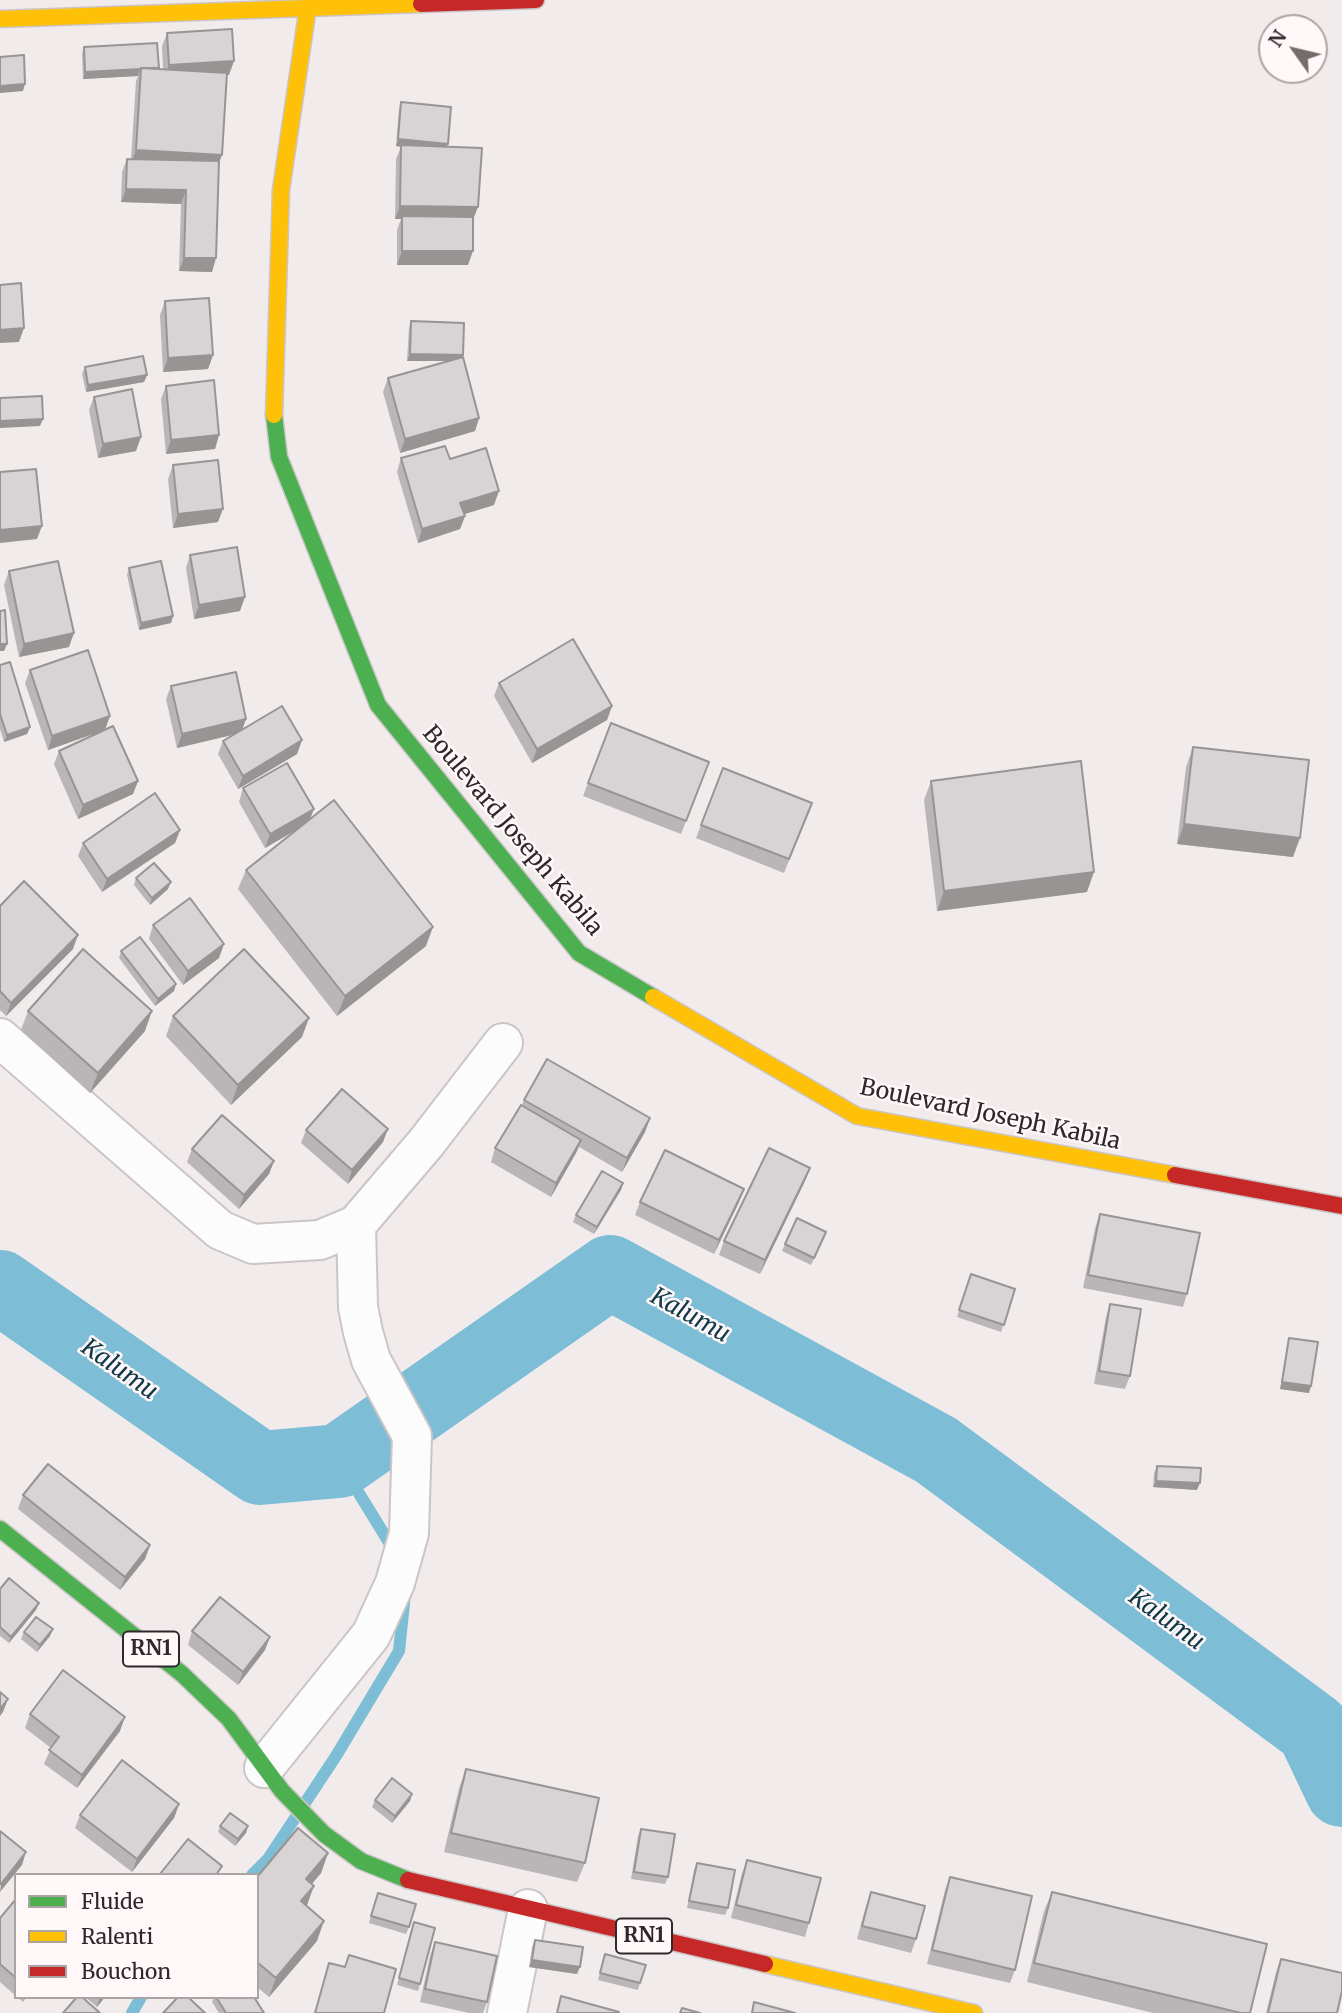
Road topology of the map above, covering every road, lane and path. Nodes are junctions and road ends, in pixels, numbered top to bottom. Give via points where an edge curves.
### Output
1 (536, 0) edge
2 (309, 5) edge
3 (0, 19) edge
4 (0, 1038) edge
5 (503, 1042) dead end
6 (1342, 1206) edge
7 (356, 1225) junction
8 (6, 1545) edge
9 (273, 1779) junction
10 (528, 1909) junction
11 (507, 2013) edge
12 (974, 2013) edge

1 - 2 main road
2 - 3 main road
2 - 6 main road, Boulevard Joseph Kabila via 281,190 273,408 279,457 378,705 579,953 857,1116
4 - 7 street via 220,1230 253,1244 286,1244 320,1240
5 - 7 street
7 - 9 street via 358,1307 372,1360 412,1436 409,1533 372,1635
8 - 9 main road, RN1 via 182,1674 229,1718
9 - 10 main road, RN1 via 324,1834 361,1861 409,1881
10 - 11 street
10 - 12 main road, RN1

